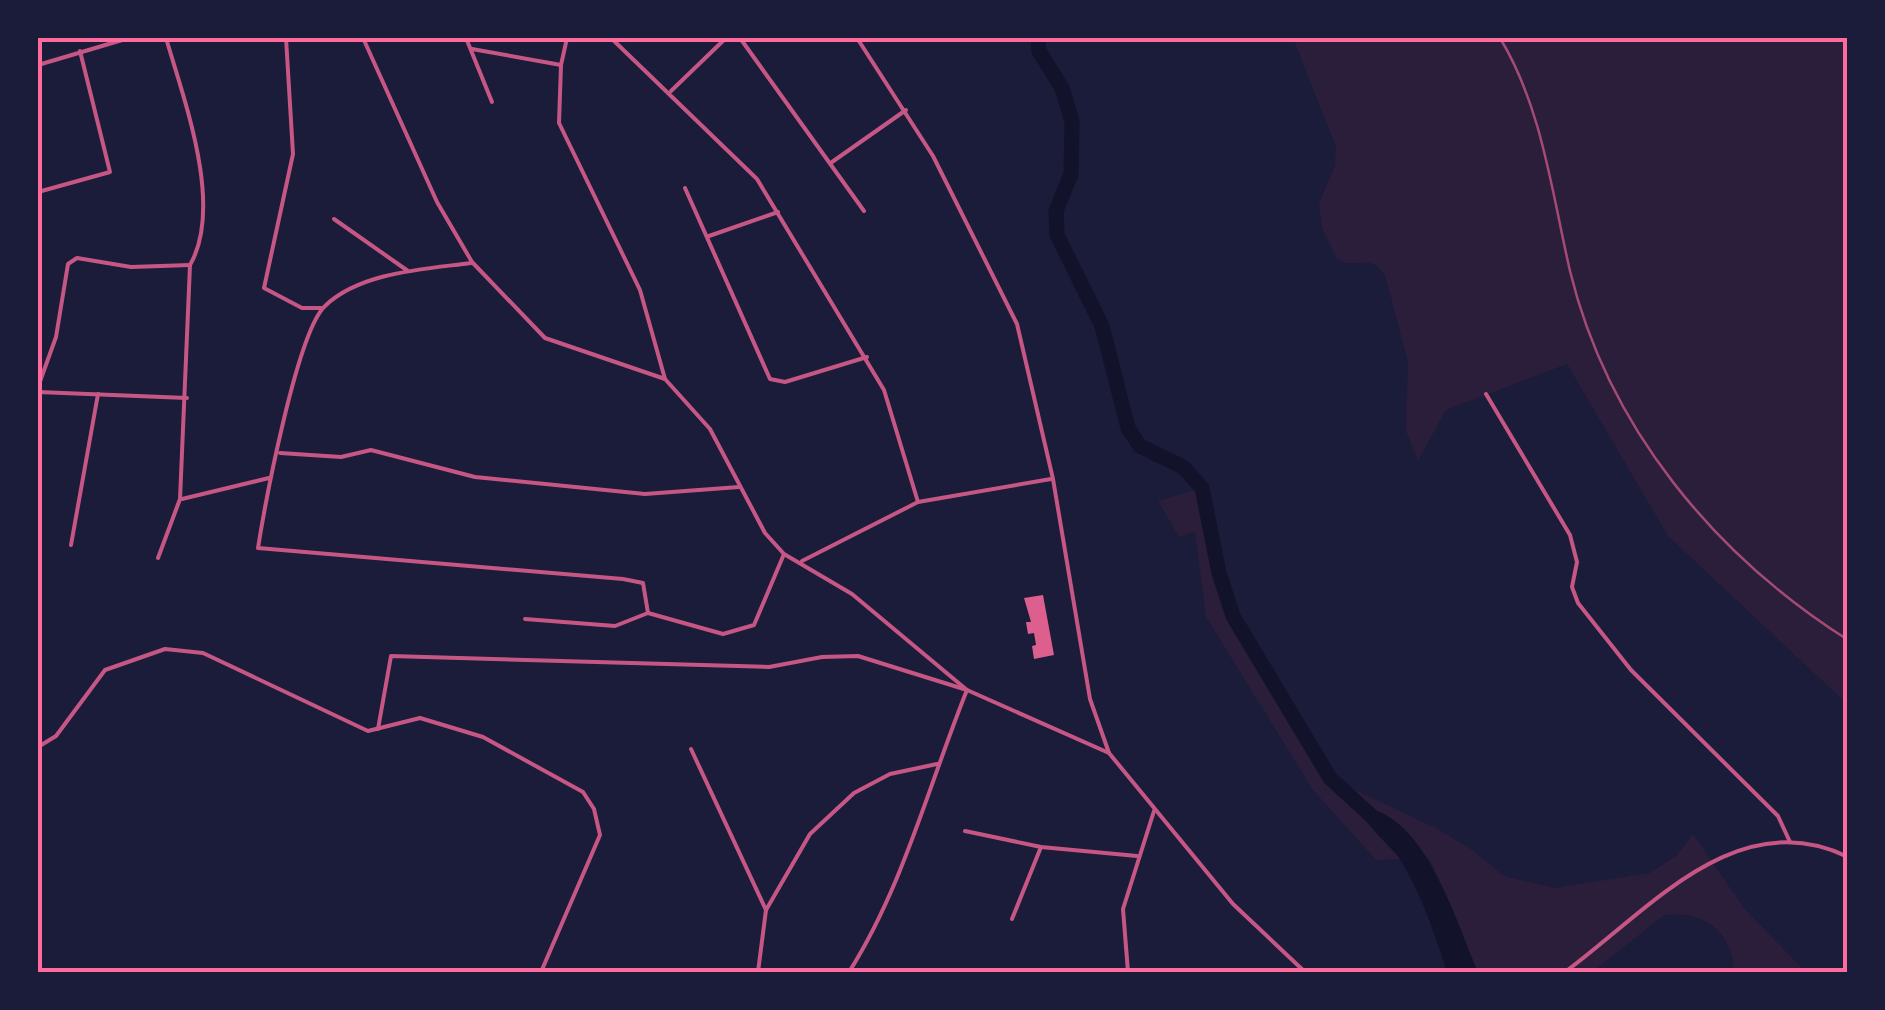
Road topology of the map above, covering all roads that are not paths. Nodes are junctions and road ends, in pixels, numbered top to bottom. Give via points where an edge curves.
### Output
1 (129, 38) edge
2 (166, 38) edge
3 (286, 38) edge
4 (363, 38) edge
5 (466, 38) edge
6 (568, 38) edge
7 (611, 38) edge
8 (726, 38) edge
9 (740, 38) edge
10 (857, 38) edge
11 (472, 48) junction
12 (80, 51) junction
13 (38, 64) edge
14 (561, 65) junction
15 (671, 91) junction
16 (492, 102) dead end
17 (906, 110) junction
18 (831, 162) junction
19 (686, 188) dead end
20 (38, 192) edge
21 (864, 210) dead end
22 (778, 212) junction
23 (334, 219) dead end
24 (708, 236) junction
25 (472, 262) junction
26 (190, 265) junction
27 (408, 271) junction
28 (322, 308) junction
29 (867, 356) junction
30 (665, 379) junction
31 (38, 386) edge
32 (98, 394) junction
33 (1486, 394) dead end
34 (187, 398) junction
35 (280, 454) junction
36 (270, 478) junction
37 (1053, 479) junction
38 (740, 488) junction
39 (180, 499) junction
40 (918, 502) junction
41 (71, 545) dead end
42 (784, 554) junction
43 (158, 558) dead end
44 (802, 561) junction
45 (648, 613) junction
46 (525, 619) dead end
47 (966, 690) junction
48 (378, 729) junction
49 (38, 747) edge
50 (691, 749) dead end
51 (1109, 752) junction
52 (936, 764) junction
53 (1154, 811) junction
54 (966, 832) dead end
55 (1790, 842) junction
56 (1041, 847) junction
57 (1137, 856) junction
58 (1848, 857) edge
59 (766, 910) junction
60 (1012, 918) dead end
61 (542, 972) edge
62 (758, 972) edge
63 (848, 972) edge
64 (1128, 972) edge
65 (1305, 972) edge
66 (1565, 972) edge

1 - 12 street
2 - 26 street via 198,146 202,244
3 - 28 street via 292,154 264,288 302,308
4 - 25 street via 437,202
5 - 11 street
6 - 14 street
7 - 15 street
8 - 15 street
9 - 18 street
10 - 17 street
11 - 14 street
11 - 16 street
12 - 13 street
12 - 20 street via 110,172
14 - 30 street via 560,123 640,290
15 - 22 street via 747,166
17 - 18 street
17 - 37 street via 1017,324
18 - 21 street
19 - 24 street
22 - 24 street
22 - 29 street
23 - 27 street
24 - 29 street via 770,379 785,382
25 - 27 street
25 - 30 street via 545,338
26 - 31 street via 131,267 77,258 68,264 56,337
26 - 34 street
27 - 28 street via 347,291
28 - 35 street via 288,397
29 - 40 street
30 - 38 street via 710,429
31 - 32 street
32 - 34 street
32 - 41 street
33 - 55 street via 1574,544 1578,603 1631,670 1778,816
34 - 39 street
35 - 36 street
35 - 38 street via 341,458 370,450 475,477 644,494
36 - 39 street
36 - 45 street via 258,548 623,579 643,583
37 - 40 street
37 - 51 street via 1090,700
38 - 42 street
39 - 43 street
40 - 44 street
42 - 44 street
42 - 45 street via 754,625 745,631 723,634
44 - 47 street
45 - 46 street via 602,627
47 - 48 street via 858,656 769,667 391,656
47 - 51 street
47 - 52 street
48 - 49 street via 368,732 202,653 166,649 106,670 56,736
48 - 61 street via 420,718 483,737 582,792 594,809 600,835
50 - 59 street
51 - 53 street
52 - 59 street via 890,774 854,794 810,834
52 - 63 street via 906,851
53 - 57 street
53 - 65 street via 1250,923
54 - 56 street
55 - 58 street
55 - 66 street via 1742,850 1694,870
56 - 57 street
56 - 60 street
57 - 64 street via 1123,910
59 - 62 street

